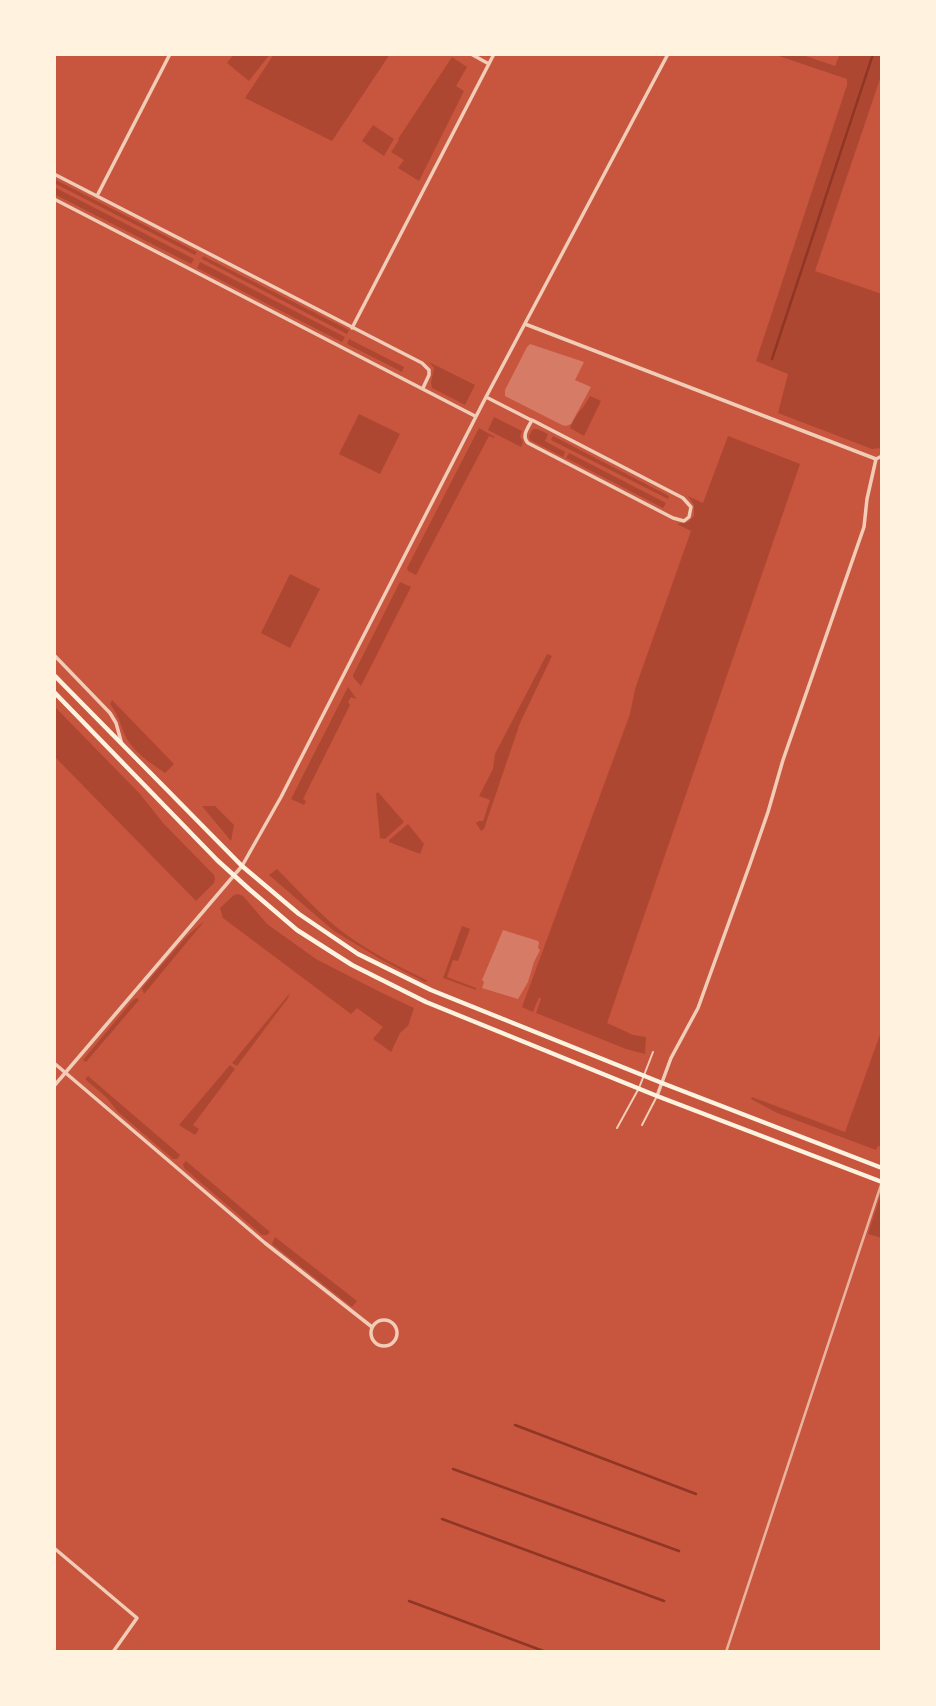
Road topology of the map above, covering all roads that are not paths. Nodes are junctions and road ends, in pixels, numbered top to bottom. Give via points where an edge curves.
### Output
1 (170, 54) edge
2 (471, 54) edge
3 (494, 54) edge
4 (668, 54) edge
5 (489, 64) junction
6 (54, 174) edge
7 (97, 196) junction
8 (54, 199) edge
9 (525, 323) junction
10 (352, 328) junction
11 (423, 388) junction
12 (486, 397) junction
13 (476, 416) junction
14 (532, 420) junction
15 (882, 456) edge
16 (876, 459) junction
17 (54, 655) edge
18 (54, 675) edge
19 (54, 692) edge
20 (122, 743) junction
21 (243, 866) junction
22 (235, 876) junction
23 (653, 1052) dead end
24 (54, 1062) edge
25 (66, 1072) junction
26 (643, 1076) junction
27 (662, 1083) junction
28 (54, 1086) edge
29 (639, 1088) junction
30 (657, 1096) junction
31 (642, 1125) dead end
32 (617, 1128) dead end
33 (882, 1167) edge
34 (882, 1182) edge
35 (372, 1327) junction
36 (54, 1548) edge
37 (113, 1652) edge

1 - 7 street
2 - 5 street
3 - 5 street
4 - 9 street
5 - 10 street
6 - 7 street
7 - 10 street
8 - 11 street
9 - 12 street
9 - 16 street
10 - 11 street via 426,366 429,375
11 - 13 street
12 - 13 street
12 - 14 street
13 - 21 street
14 - 14 street via 524,435 528,443 673,518 684,521 689,517 691,507 683,498
15 - 16 street
16 - 27 street via 864,527 751,864 698,1009
17 - 20 street via 110,713
18 - 20 main road
19 - 22 main road
20 - 21 main road
21 - 22 street
21 - 26 main road via 319,928 391,972
22 - 25 street
22 - 29 main road via 297,930 374,977
23 - 26 lane
24 - 25 street
25 - 28 street
25 - 35 street via 265,1243
26 - 27 main road
26 - 29 lane
27 - 30 street
27 - 33 main road
29 - 30 main road
29 - 32 lane
30 - 31 lane
30 - 34 main road
35 - 35 street via 378,1345 390,1345 396,1338 396,1330 387,1321
36 - 37 street via 137,1618

